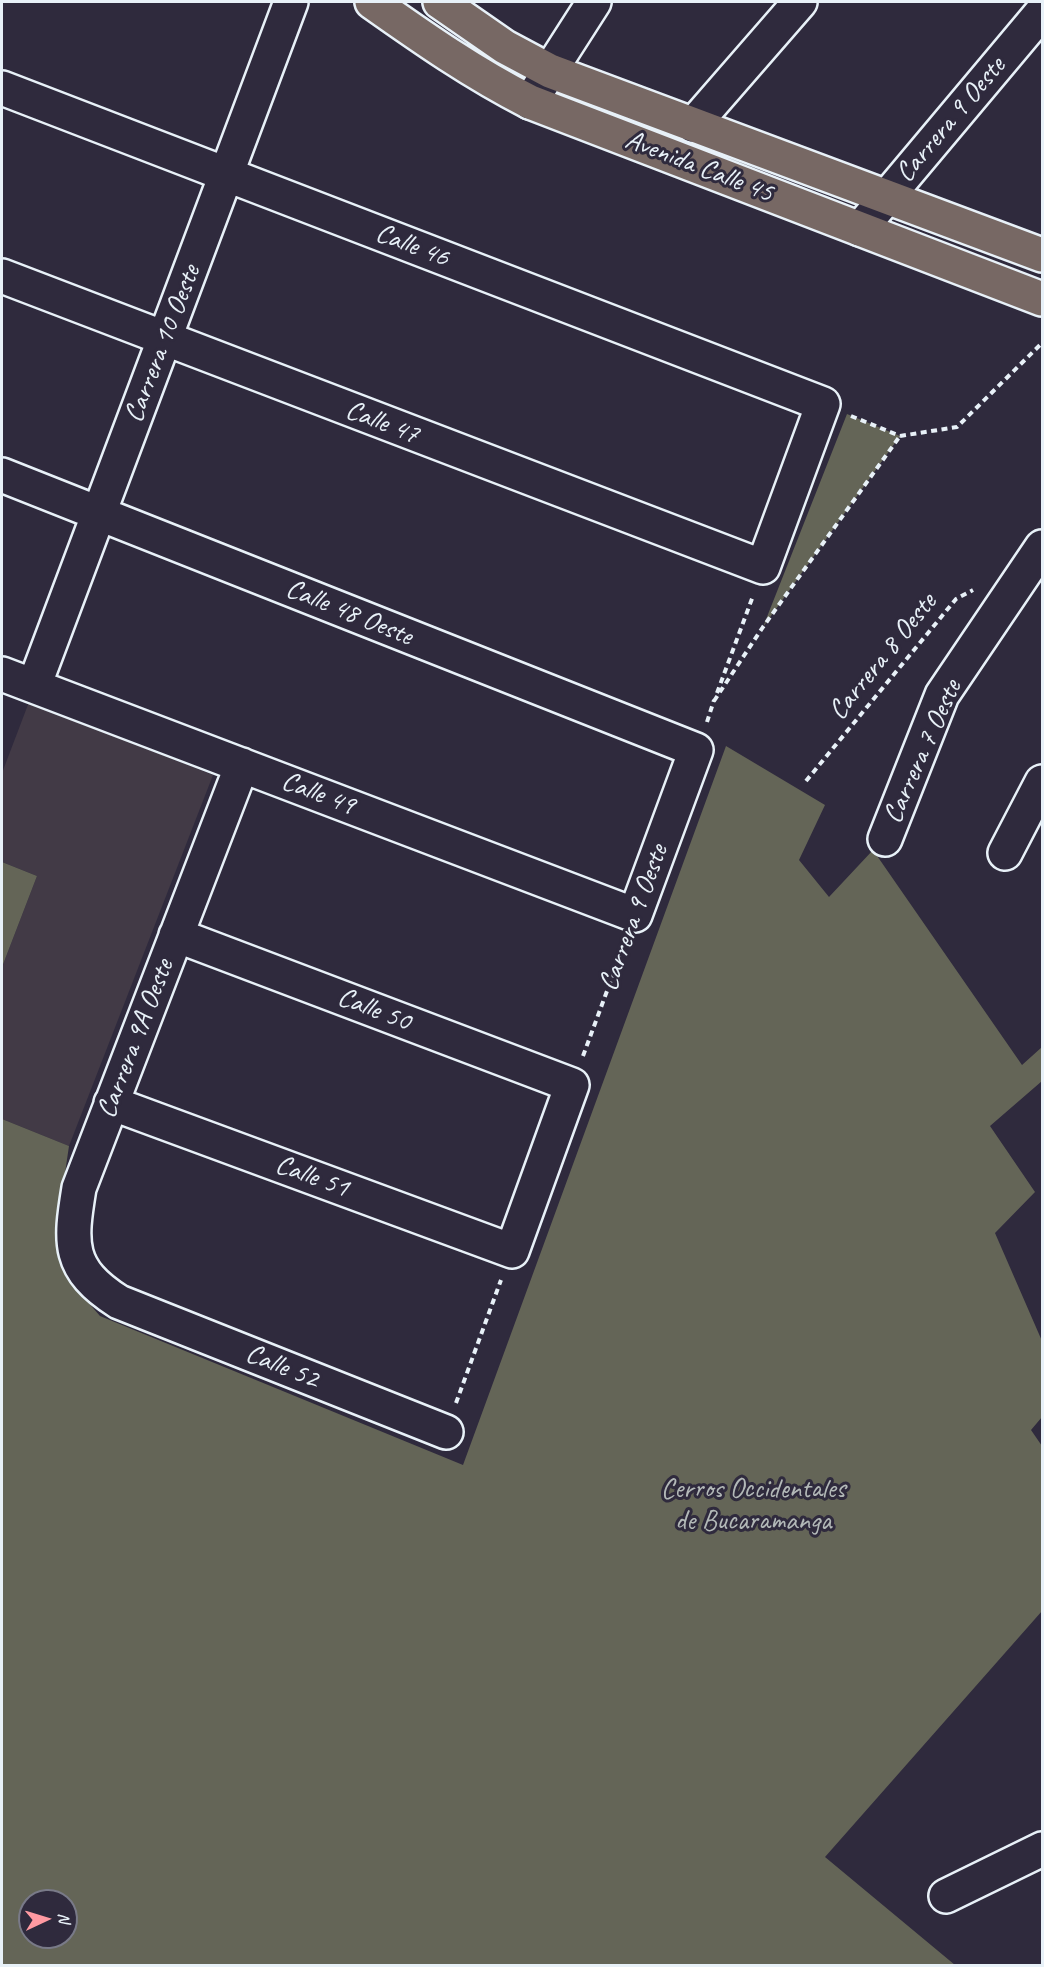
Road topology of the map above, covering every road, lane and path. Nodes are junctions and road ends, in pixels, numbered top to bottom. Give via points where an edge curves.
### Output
1 (291, 2) edge
2 (372, 2) edge
3 (440, 2) edge
4 (594, 2) edge
5 (800, 2) edge
6 (1042, 12) edge
7 (550, 71) junction
8 (2, 88) edge
9 (530, 102) junction
10 (693, 125) junction
11 (226, 174) junction
12 (886, 197) junction
13 (860, 229) junction
14 (1042, 255) edge
15 (2, 276) edge
16 (1042, 298) edge
17 (164, 340) junction
18 (1042, 343) edge
19 (823, 404) junction
20 (900, 436) junction
21 (2, 475) edge
22 (99, 514) junction
23 (1042, 547) edge
24 (763, 567) junction
25 (976, 588) dead end
26 (2, 674) edge
27 (34, 686) junction
28 (714, 701) junction
29 (696, 750) junction
30 (242, 765) junction
31 (806, 781) dead end
32 (1042, 782) edge
33 (885, 839) dead end
34 (1005, 853) dead end
35 (635, 915) junction
36 (176, 935) junction
37 (572, 1085) junction
38 (111, 1103) junction
39 (512, 1251) junction
40 (119, 1302) joint
41 (446, 1432) joint
42 (1042, 1849) edge
43 (946, 1896) dead end

1 - 11 street, Carrera 10 Oeste
2 - 9 main road, Avenida Calle 45 via 435,47
3 - 7 main road, Avenida Calle 45 via 505,47
4 - 7 street
5 - 10 street
6 - 12 street, Carrera 9 Oeste
7 - 9 street
7 - 10 main road, Avenida Calle 45
8 - 11 street, Calle 46
9 - 13 main road, Avenida Calle 45
10 - 12 main road, Avenida Calle 45
11 - 17 street, Carrera 10 Oeste
11 - 19 street, Calle 46
12 - 13 street, Carrera 9 Oeste
12 - 14 main road, Avenida Calle 45
13 - 16 main road, Avenida Calle 45
15 - 17 street, Calle 47
17 - 22 street, Carrera 10 Oeste
17 - 24 street, Calle 47
18 - 20 path via 957,427
19 - 20 path
19 - 24 street
20 - 28 path
21 - 22 street, Calle 48 Oeste
22 - 27 street, Carrera 10 Oeste
22 - 29 street, Calle 48 Oeste
23 - 33 street, Carrera 7 Oeste via 942,695
24 - 28 path
25 - 31 path, Carrera 8 Oeste via 956,599
26 - 27 street, Calle 49
27 - 30 street, Calle 49
28 - 29 path
29 - 35 street, Carrera 9 Oeste
30 - 35 street, Calle 49
30 - 36 street, Carrera 9A Oeste
32 - 34 street
35 - 37 path, Carrera 9 Oeste
36 - 37 street, Calle 50
36 - 38 street, Carrera 9A Oeste
37 - 39 street
38 - 39 street, Calle 51
38 - 40 street, Carrera 9A Oeste via 79,1188 73,1247 86,1275 97,1288
39 - 41 path
40 - 41 street, Calle 52
42 - 43 street

